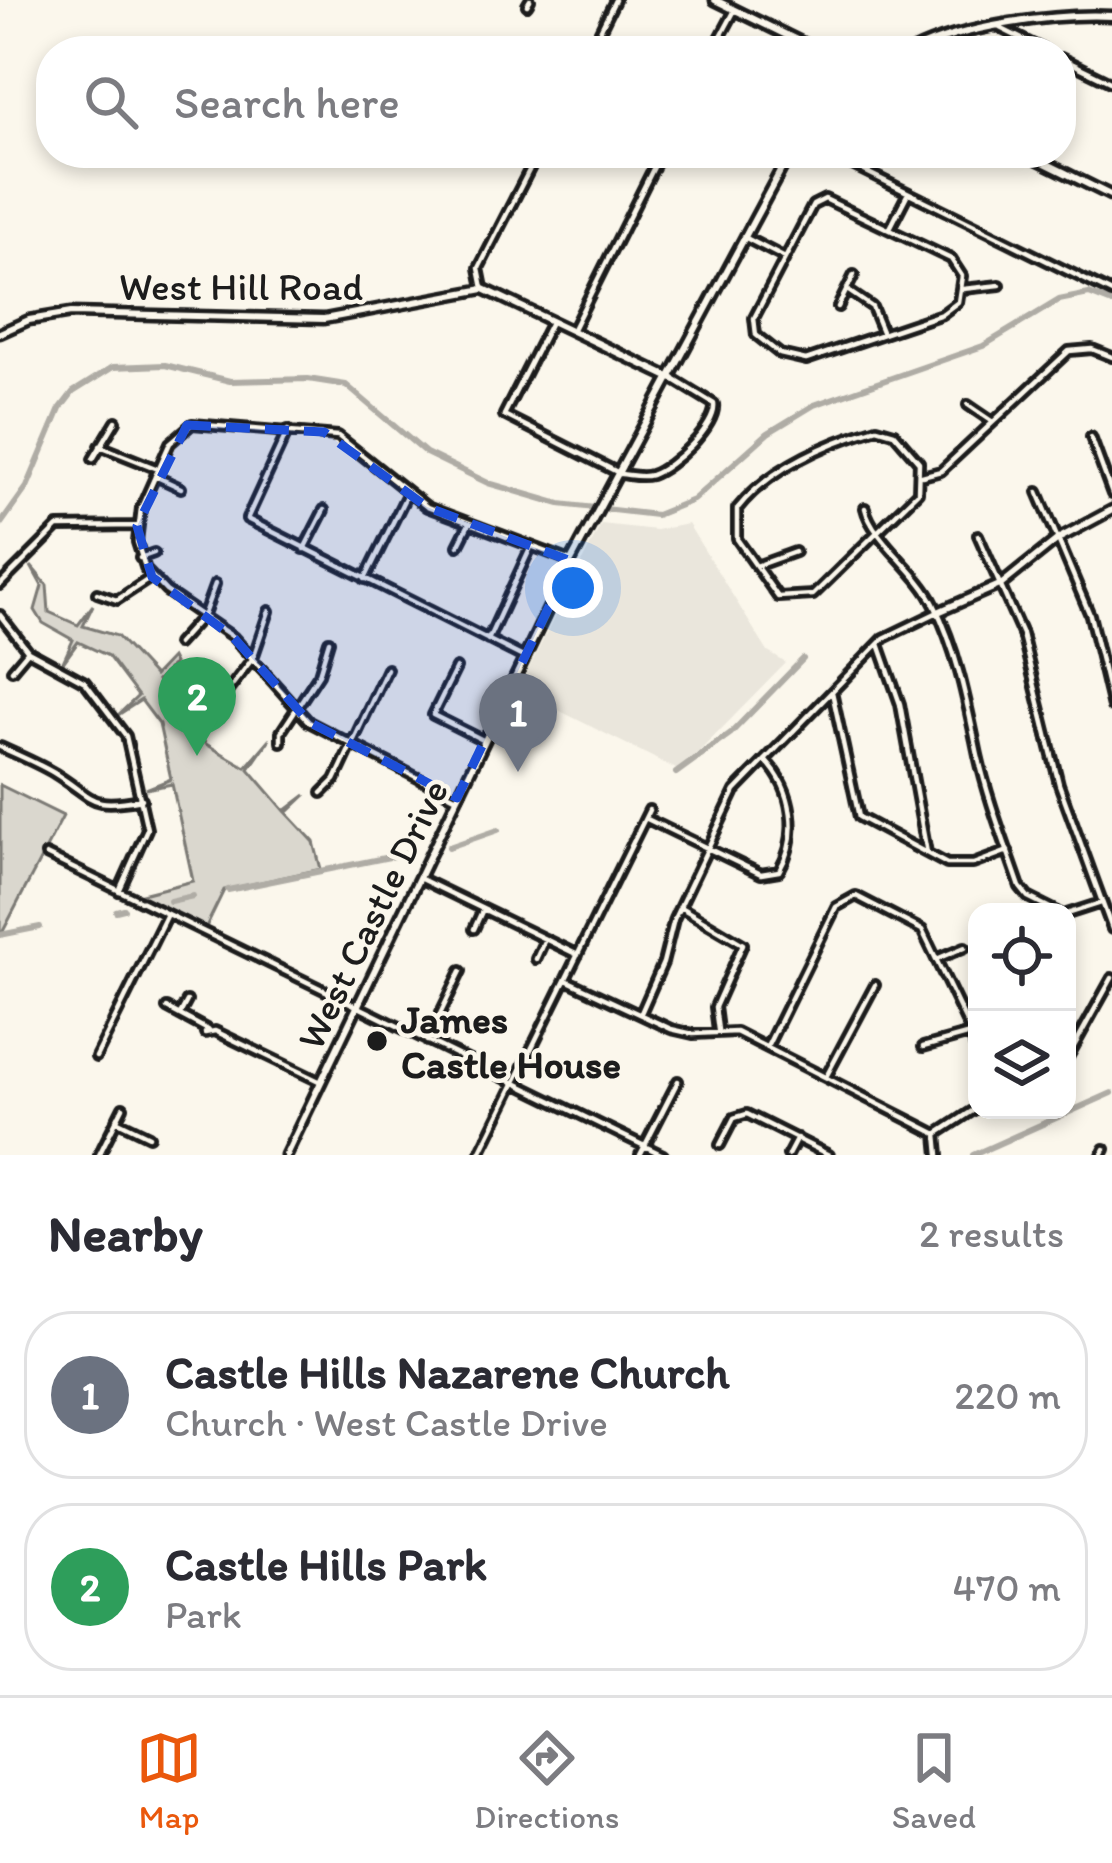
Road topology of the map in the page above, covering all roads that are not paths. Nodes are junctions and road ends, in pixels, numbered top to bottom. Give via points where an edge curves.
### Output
1 (615, 0) edge
2 (715, 0) edge
3 (735, 10) junction
4 (1112, 16) edge
5 (1000, 28) junction
6 (597, 36) edge
7 (721, 36) edge
8 (787, 36) edge
9 (970, 36) edge
10 (1016, 36) edge
11 (1076, 65) edge
12 (1112, 83) edge
13 (530, 168) edge
14 (654, 168) edge
15 (782, 168) edge
16 (858, 168) edge
17 (1055, 168) edge
18 (908, 193) junction
19 (1112, 196) edge
20 (890, 228) junction
21 (746, 238) junction
22 (785, 258) junction
23 (854, 275) dead end
24 (1000, 285) dead end
25 (484, 289) junction
26 (962, 289) junction
27 (847, 290) junction
28 (1112, 293) edge
29 (838, 308) dead end
30 (553, 319) junction
31 (573, 329) junction
32 (0, 333) edge
33 (883, 334) junction
34 (1112, 357) edge
35 (674, 379) junction
36 (968, 405) dead end
37 (116, 421) dead end
38 (993, 422) junction
39 (288, 430) junction
40 (1091, 437) dead end
41 (100, 446) junction
42 (93, 458) dead end
43 (156, 473) junction
44 (622, 474) junction
45 (922, 476) junction
46 (181, 488) dead end
47 (1038, 492) dead end
48 (1112, 494) edge
49 (406, 495) junction
50 (865, 508) dead end
51 (1112, 510) edge
52 (323, 511) dead end
53 (469, 524) junction
54 (137, 526) junction
55 (878, 532) junction
56 (978, 535) dead end
57 (1058, 539) junction
58 (532, 545) junction
59 (458, 546) dead end
60 (304, 549) junction
61 (795, 552) dead end
62 (154, 553) dead end
63 (140, 558) junction
64 (571, 561) junction
65 (754, 567) junction
66 (152, 577) junction
67 (364, 578) junction
68 (214, 584) dead end
69 (1002, 584) junction
70 (0, 586) edge
71 (97, 593) dead end
72 (269, 611) dead end
73 (938, 612) junction
74 (204, 614) junction
75 (0, 615) edge
76 (488, 640) junction
77 (329, 641) dead end
78 (177, 644) dead end
79 (879, 644) junction
80 (28, 651) junction
81 (523, 657) junction
82 (253, 658) junction
83 (456, 668) dead end
84 (387, 669) dead end
85 (12, 670) dead end
86 (449, 680) junction
87 (463, 687) dead end
88 (832, 692) junction
89 (221, 700) dead end
90 (1112, 707) edge
91 (296, 710) junction
92 (484, 740) junction
93 (281, 742) dead end
94 (352, 746) junction
95 (0, 747) edge
96 (52, 757) dead end
97 (765, 760) junction
98 (46, 769) junction
99 (322, 793) dead end
100 (458, 798) junction
101 (142, 799) junction
102 (649, 810) dead end
103 (645, 818) junction
104 (140, 848) junction
105 (707, 848) junction
106 (1008, 851) junction
107 (150, 853) dead end
108 (927, 853) junction
109 (46, 855) dead end
110 (419, 878) junction
111 (119, 890) junction
112 (1042, 903) edge
113 (1102, 903) junction
114 (680, 907) junction
115 (483, 909) junction
116 (1076, 911) edge
117 (167, 914) junction
118 (474, 929) dead end
119 (1112, 929) edge
120 (545, 939) junction
121 (964, 946) dead end
122 (578, 955) junction
123 (939, 958) junction
124 (536, 959) dead end
125 (460, 971) dead end
126 (1112, 977) edge
127 (566, 980) junction
128 (875, 985) dead end
129 (187, 1001) dead end
130 (358, 1007) junction
131 (166, 1008) dead end
132 (641, 1013) junction
133 (180, 1014) junction
134 (968, 1018) edge
135 (718, 1030) junction
136 (968, 1035) edge
137 (427, 1041) junction
138 (1076, 1043) edge
139 (923, 1047) dead end
140 (767, 1048) junction
141 (96, 1057) dead end
142 (826, 1077) junction
143 (321, 1082) junction
144 (678, 1082) dead end
145 (514, 1084) junction
146 (123, 1107) dead end
147 (968, 1114) edge
148 (116, 1120) junction
149 (938, 1133) junction
150 (149, 1136) dead end
151 (797, 1138) junction
152 (720, 1145) dead end
153 (646, 1146) junction
154 (99, 1155) edge
155 (286, 1155) edge
156 (479, 1155) edge
157 (640, 1155) edge
158 (663, 1155) edge
159 (788, 1155) edge
160 (830, 1155) edge
161 (939, 1155) edge

1 - 6 street
2 - 3 street
3 - 7 street
3 - 8 street
4 - 5 street
5 - 9 street
5 - 10 street
11 - 12 street
13 - 25 street via 479,268
14 - 31 street
15 - 21 street
16 - 18 street
17 - 19 street
18 - 20 street
18 - 28 street
20 - 22 street via 832,199 813,205
20 - 26 street via 951,259
21 - 22 street
21 - 35 street
22 - 33 street via 756,335 793,360
23 - 27 street
24 - 26 street
25 - 30 street
25 - 32 street, West Hill Road via 324,320 71,313
26 - 33 street via 948,311
27 - 29 street
27 - 33 street via 872,307
30 - 31 street
30 - 44 street via 504,415
31 - 35 street
34 - 38 street via 1069,351
35 - 44 street, West Castle Drive
35 - 44 street via 714,404 711,423 650,476
36 - 38 street
37 - 41 street
38 - 45 street via 941,471
39 - 43 street via 187,425
39 - 49 street via 338,436
39 - 60 street via 247,519
40 - 48 street
41 - 42 street
41 - 43 street
43 - 46 street
43 - 54 street
44 - 64 street, West Castle Drive
45 - 55 street via 913,499
45 - 65 street via 914,453 885,428 832,442 744,501 734,518 737,538
47 - 57 street
49 - 53 street
49 - 67 street
50 - 55 street
51 - 57 street
52 - 60 street
53 - 58 street
53 - 59 street
54 - 63 street
54 - 70 street via 56,524
55 - 65 street via 813,595 791,600 768,589
55 - 73 street
56 - 69 street
57 - 69 street
57 - 90 street via 1090,615
58 - 64 street
58 - 76 street
60 - 67 street
61 - 65 street
62 - 63 street
63 - 66 street
64 - 81 street, West Castle Drive
66 - 71 street via 117,600
66 - 74 street
67 - 76 street
68 - 74 street
69 - 73 street
69 - 113 street
72 - 82 street
73 - 79 street
73 - 106 street
74 - 78 street
74 - 82 street
75 - 80 street
76 - 81 street
77 - 91 street
79 - 88 street
79 - 108 street via 900,704
80 - 85 street
80 - 101 street via 95,692 126,736
81 - 92 street, West Castle Drive
82 - 89 street
82 - 91 street
83 - 86 street
84 - 94 street
86 - 87 street
86 - 92 street via 433,715
88 - 97 street
88 - 108 street via 859,817
91 - 93 street
91 - 94 street
92 - 100 street, West Castle Drive
94 - 99 street
94 - 100 street
95 - 98 street
96 - 98 street
97 - 105 street via 735,791
97 - 105 street via 782,780 794,834 787,857 770,875
98 - 101 street via 99,806
100 - 110 street, West Castle Drive
101 - 104 street via 147,829
102 - 103 street
103 - 105 street
103 - 122 street
104 - 107 street
104 - 111 street
105 - 114 street
106 - 108 street via 960,867
106 - 112 street via 1023,892
109 - 111 street
110 - 115 street
110 - 130 street, West Castle Drive
111 - 117 street
113 - 116 street
113 - 119 street
114 - 132 street
114 - 135 street via 743,944 715,1007
115 - 118 street
115 - 120 street
117 - 130 street
117 - 141 street
120 - 122 street
120 - 124 street
121 - 123 street
122 - 127 street
123 - 134 street
123 - 140 street via 910,921 848,897
125 - 137 street
126 - 138 street
127 - 132 street
127 - 145 street
128 - 142 street
129 - 133 street
130 - 137 street
130 - 143 street, West Castle Drive
131 - 133 street
132 - 135 street via 692,1034
133 - 143 street
135 - 140 street
136 - 139 street
137 - 145 street
140 - 142 street
142 - 149 street
143 - 155 street, West Castle Drive
144 - 153 street
145 - 153 street
145 - 156 street
146 - 148 street
147 - 149 street
148 - 150 street
148 - 154 street
149 - 161 street
151 - 152 street via 747,1114 734,1118
151 - 159 street
151 - 160 street
153 - 157 street
153 - 158 street

